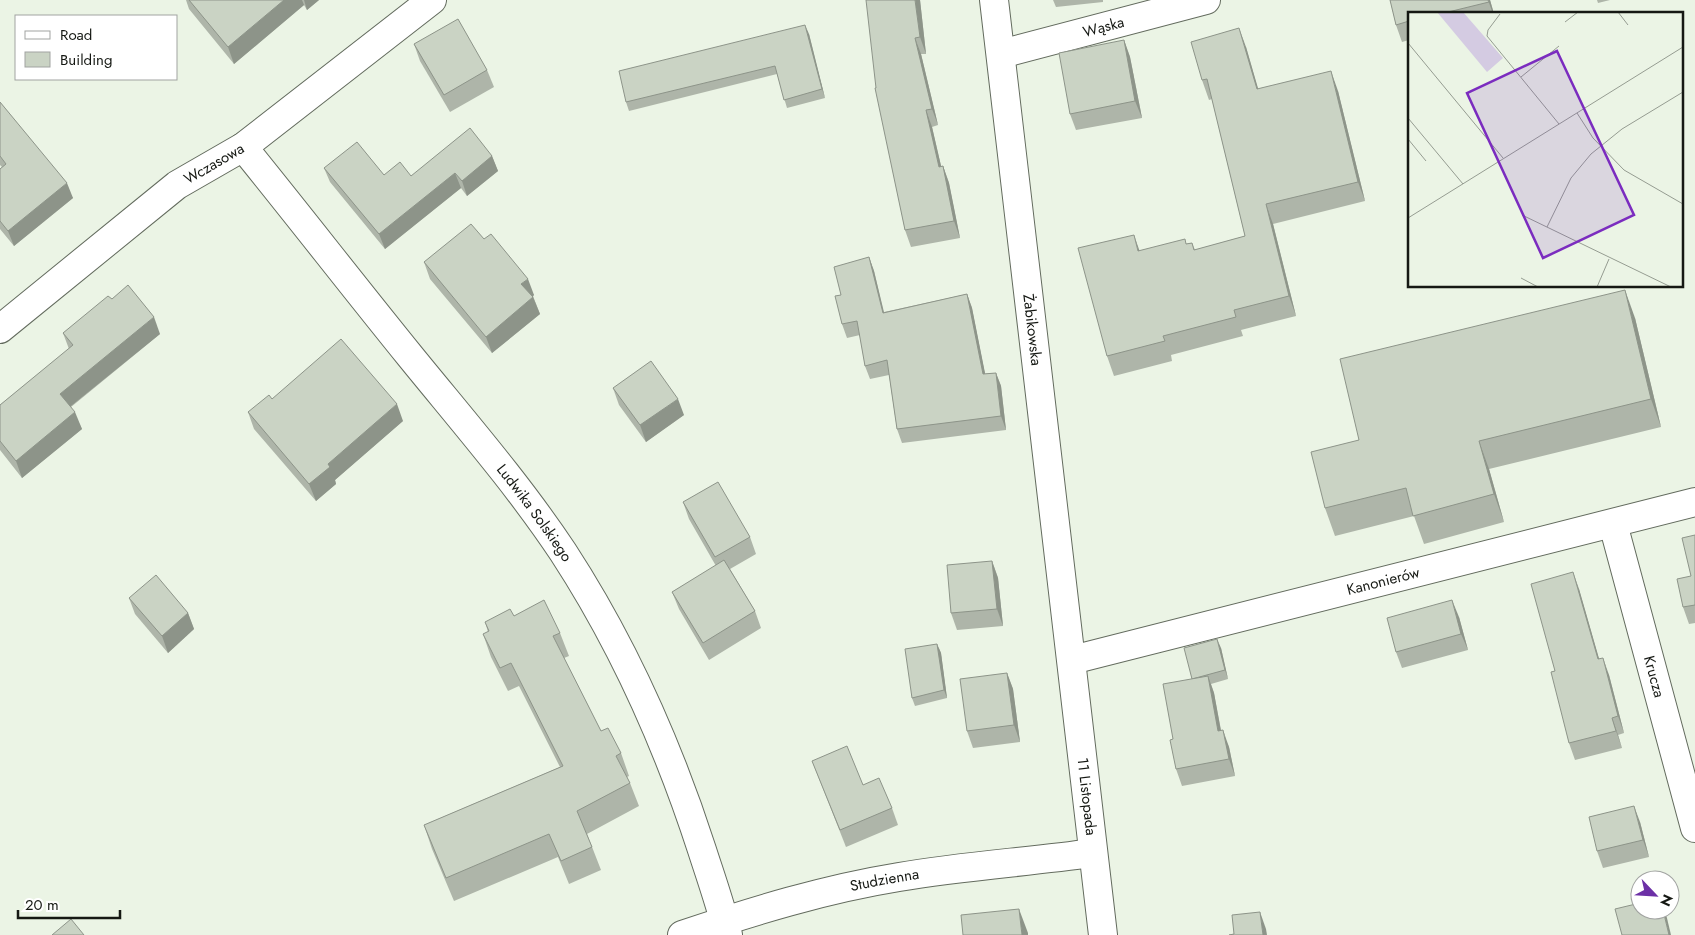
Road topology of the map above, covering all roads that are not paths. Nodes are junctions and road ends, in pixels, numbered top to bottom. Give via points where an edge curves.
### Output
1 (432, 0) edge
2 (994, 0) edge
3 (1206, 0) edge
4 (1001, 54) junction
5 (243, 146) junction
6 (0, 329) edge
7 (1695, 502) edge
8 (1613, 524) junction
9 (1072, 660) junction
10 (1695, 828) edge
11 (1092, 854) junction
12 (726, 928) edge
13 (682, 935) edge
14 (1103, 935) edge

1 - 5 street, Wczasowa
2 - 4 street, Żabikowska
3 - 4 street, Wąska
4 - 9 street, Żabikowska
5 - 6 street, Wczasowa via 177,185
5 - 12 street, Ludwika Solskiego via 488,451 544,524 580,580 614,639 647,707 689,812
7 - 8 street, Kanonierów
8 - 9 street, Kanonierów
8 - 10 street, Krucza
9 - 11 street, 11 Listopada
11 - 12 street, Studzienna via 900,876 818,894
11 - 14 street, 11 Listopada
12 - 13 street, Studzienna

